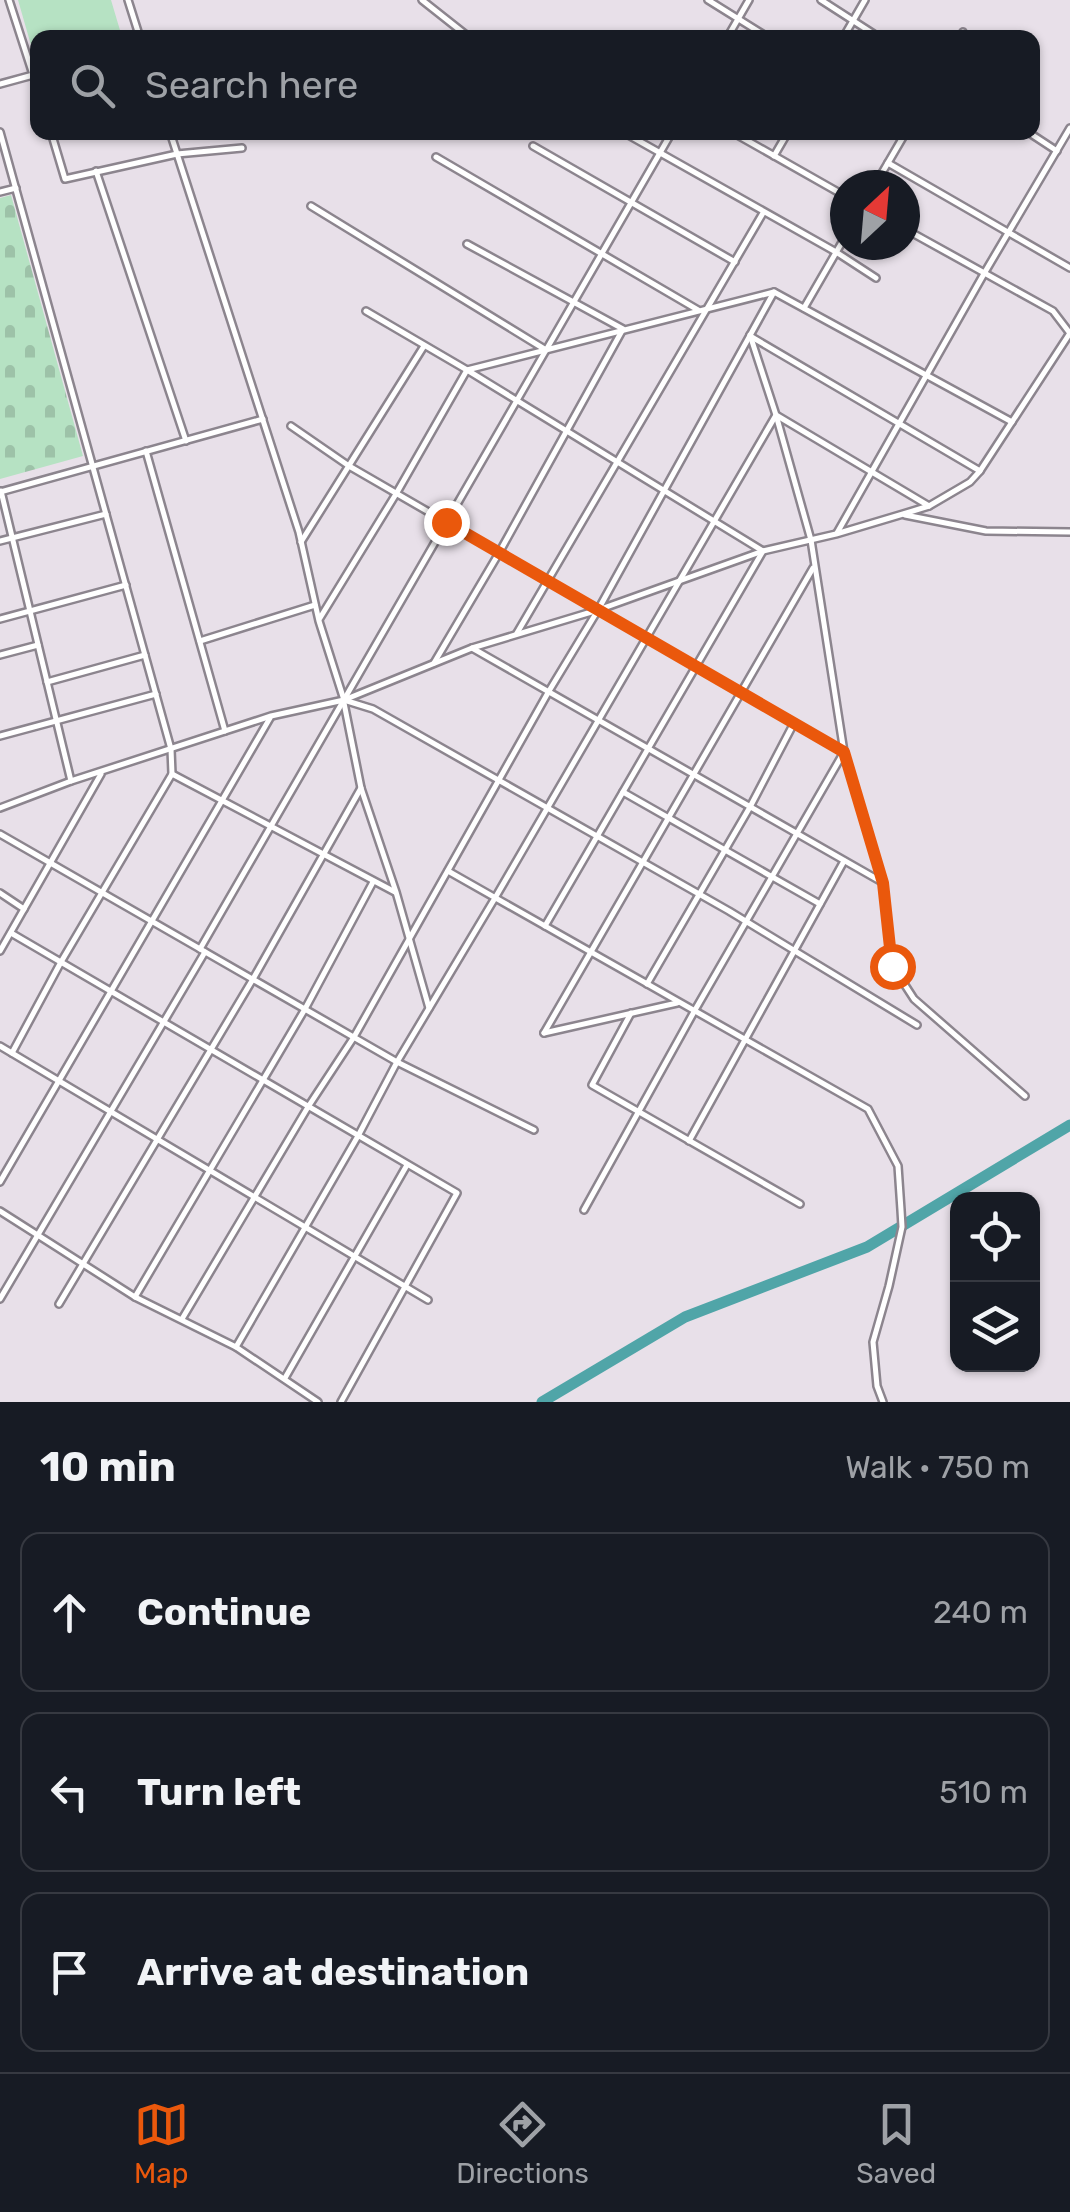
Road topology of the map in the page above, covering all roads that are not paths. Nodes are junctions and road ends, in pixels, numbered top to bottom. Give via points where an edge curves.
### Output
1 (10, 0) edge
2 (128, 0) edge
3 (422, 0) edge
4 (708, 0) edge
5 (748, 0) edge
6 (821, 0) edge
7 (865, 0) edge
8 (738, 18) junction
9 (853, 20) junction
10 (137, 30) edge
11 (460, 30) edge
12 (731, 30) edge
13 (756, 30) edge
14 (847, 30) edge
15 (868, 30) edge
16 (30, 67) edge
17 (30, 75) edge
18 (0, 84) edge
19 (1070, 128) edge
20 (0, 132) edge
21 (1040, 139) edge
22 (54, 140) edge
23 (173, 140) edge
24 (636, 140) edge
25 (668, 140) edge
26 (746, 140) edge
27 (783, 140) edge
28 (901, 140) edge
29 (533, 146) dead end
30 (242, 148) dead end
31 (1057, 150) junction
32 (177, 154) junction
33 (660, 154) junction
34 (774, 156) junction
35 (436, 157) dead end
36 (888, 163) junction
37 (884, 170) edge
38 (96, 172) junction
39 (16, 188) junction
40 (830, 188) edge
41 (0, 192) edge
42 (632, 202) junction
43 (311, 206) dead end
44 (763, 213) junction
45 (1008, 232) junction
46 (920, 236) edge
47 (467, 244) dead end
48 (830, 249) edge
49 (602, 254) junction
50 (831, 260) edge
51 (848, 260) edge
52 (735, 262) junction
53 (1070, 268) edge
54 (985, 272) junction
55 (876, 278) dead end
56 (774, 292) junction
57 (574, 302) junction
58 (708, 307) junction
59 (804, 308) junction
60 (698, 310) junction
61 (366, 311) dead end
62 (623, 329) junction
63 (1070, 332) edge
64 (750, 335) junction
65 (424, 346) junction
66 (546, 350) junction
67 (467, 370) junction
68 (926, 376) junction
69 (516, 401) junction
70 (776, 415) junction
71 (262, 420) junction
72 (1012, 422) junction
73 (899, 423) junction
74 (291, 426) dead end
75 (565, 431) junction
76 (186, 440) junction
77 (146, 452) junction
78 (616, 462) junction
79 (93, 466) junction
80 (348, 466) junction
81 (980, 471) junction
82 (872, 472) junction
83 (664, 490) junction
84 (1, 492) edge
85 (396, 494) junction
86 (928, 506) junction
87 (106, 514) junction
88 (903, 514) junction
89 (714, 521) junction
90 (446, 522) junction
91 (1070, 532) edge
92 (836, 534) junction
93 (12, 538) junction
94 (811, 540) junction
95 (0, 541) edge
96 (301, 542) junction
97 (763, 550) junction
98 (499, 553) junction
99 (815, 566) junction
100 (548, 580) junction
101 (680, 580) junction
102 (126, 586) junction
103 (315, 605) junction
104 (598, 610) junction
105 (30, 611) junction
106 (0, 619) edge
107 (319, 621) junction
108 (518, 633) junction
109 (646, 638) junction
110 (200, 641) junction
111 (38, 645) junction
112 (472, 648) junction
113 (0, 655) edge
114 (145, 655) junction
115 (433, 665) junction
116 (696, 666) junction
117 (48, 682) junction
118 (550, 691) junction
119 (741, 692) junction
120 (156, 694) junction
121 (344, 700) junction
122 (272, 716) junction
123 (57, 720) junction
124 (599, 720) junction
125 (794, 723) junction
126 (226, 731) junction
127 (0, 736) edge
128 (648, 748) junction
129 (171, 749) junction
130 (844, 752) junction
131 (102, 771) junction
132 (172, 774) junction
133 (694, 774) junction
134 (72, 781) junction
135 (499, 781) junction
136 (361, 788) junction
137 (622, 792) junction
138 (222, 800) junction
139 (750, 807) junction
140 (0, 808) edge
141 (547, 808) junction
142 (668, 818) junction
143 (270, 826) junction
144 (0, 834) edge
145 (797, 834) junction
146 (597, 836) junction
147 (725, 850) junction
148 (325, 855) junction
149 (844, 861) junction
150 (643, 862) junction
151 (51, 864) junction
152 (448, 871) junction
153 (772, 877) junction
154 (374, 882) junction
155 (883, 883) junction
156 (396, 892) junction
157 (0, 893) edge
158 (102, 893) junction
159 (699, 894) junction
160 (495, 898) junction
161 (820, 904) junction
162 (24, 909) junction
163 (152, 921) junction
164 (746, 921) junction
165 (545, 926) junction
166 (11, 933) junction
167 (410, 939) junction
168 (202, 950) junction
169 (794, 950) junction
170 (0, 952) edge
171 (591, 952) junction
172 (62, 962) junction
173 (253, 979) junction
174 (647, 984) junction
175 (111, 991) junction
176 (680, 1002) junction
177 (429, 1008) junction
178 (306, 1009) junction
179 (694, 1010) junction
180 (630, 1014) junction
181 (164, 1022) junction
182 (918, 1026) dead end
183 (354, 1037) junction
184 (745, 1039) junction
185 (0, 1046) edge
186 (211, 1050) junction
187 (12, 1053) junction
188 (396, 1062) junction
189 (263, 1080) junction
190 (59, 1081) junction
191 (1025, 1096) dead end
192 (308, 1107) junction
193 (110, 1112) junction
194 (638, 1112) junction
195 (534, 1130) dead end
196 (358, 1136) junction
197 (157, 1140) junction
198 (689, 1140) junction
199 (407, 1165) junction
200 (210, 1171) junction
201 (0, 1182) edge
202 (255, 1198) junction
203 (800, 1204) dead end
204 (584, 1210) dead end
205 (0, 1211) edge
206 (305, 1226) junction
207 (38, 1235) junction
208 (356, 1257) junction
209 (83, 1264) junction
210 (404, 1286) junction
211 (135, 1297) junction
212 (0, 1299) edge
213 (428, 1300) dead end
214 (60, 1304) dead end
215 (182, 1318) junction
216 (236, 1347) junction
217 (285, 1378) junction
218 (318, 1402) edge
219 (341, 1402) edge
220 (883, 1402) edge

1 - 16 street
2 - 10 street
3 - 11 street
4 - 8 street
5 - 8 street
6 - 9 street
7 - 9 street
8 - 12 street
8 - 13 street
9 - 14 street
9 - 15 street
17 - 18 street
19 - 31 street
20 - 39 street
21 - 31 street
22 - 38 street via 66,179
23 - 32 street
24 - 33 street
25 - 33 street
26 - 34 street
27 - 34 street
28 - 36 street
29 - 42 street
30 - 32 street
31 - 45 street
32 - 38 street
32 - 71 street
33 - 42 street
33 - 44 street
34 - 40 street
35 - 49 street
36 - 37 street
36 - 45 street
38 - 76 street
39 - 41 street
39 - 79 street
42 - 49 street
42 - 52 street
43 - 66 street
44 - 48 street
44 - 52 street
45 - 53 street
45 - 54 street
46 - 54 street
47 - 57 street
49 - 57 street
49 - 60 street
50 - 59 street
51 - 55 street
52 - 58 street
54 - 63 street via 1054,311
54 - 68 street
56 - 58 street
56 - 59 street
56 - 64 street
57 - 62 street
57 - 66 street
58 - 60 street
58 - 78 street
59 - 68 street
60 - 62 street
61 - 65 street
62 - 66 street
62 - 75 street
63 - 72 street
64 - 70 street
64 - 73 street
64 - 83 street
65 - 67 street
65 - 80 street
66 - 67 street
66 - 69 street
67 - 69 street
67 - 85 street
68 - 72 street
68 - 73 street
69 - 75 street
69 - 90 street
70 - 82 street
70 - 89 street
70 - 94 street
71 - 76 street
71 - 96 street
72 - 81 street
73 - 81 street
73 - 82 street
74 - 80 street
75 - 78 street
75 - 98 street
76 - 77 street
77 - 79 street
77 - 110 street
78 - 83 street
78 - 100 street
79 - 84 street
79 - 87 street
80 - 85 street
80 - 96 street
81 - 86 street
82 - 86 street
82 - 92 street
83 - 89 street
83 - 104 street
84 - 93 street
85 - 90 street
85 - 107 street
86 - 88 street
87 - 93 street
87 - 102 street
88 - 91 street via 986,531
88 - 92 street
89 - 97 street
89 - 101 street
90 - 98 street
90 - 121 street
92 - 94 street
93 - 95 street
93 - 105 street
94 - 97 street
94 - 99 street
96 - 103 street
97 - 101 street
97 - 116 street
98 - 100 street
98 - 115 street
99 - 119 street
99 - 130 street
100 - 104 street
100 - 108 street
101 - 104 street
101 - 109 street
102 - 105 street
102 - 114 street
103 - 107 street
103 - 110 street
104 - 108 street
104 - 109 street
104 - 118 street
105 - 106 street
105 - 111 street
107 - 121 street
108 - 112 street
109 - 116 street
109 - 124 street
110 - 126 street
111 - 113 street
111 - 117 street
112 - 115 street
112 - 118 street
114 - 117 street
114 - 120 street
115 - 121 street
116 - 119 street
116 - 128 street
117 - 123 street
118 - 124 street
118 - 135 street
119 - 125 street
119 - 133 street
120 - 123 street
120 - 129 street
121 - 122 street
121 - 135 street
121 - 136 street
121 - 143 street
122 - 126 street
122 - 138 street
123 - 127 street
123 - 134 street
124 - 128 street
124 - 141 street
125 - 130 street
125 - 139 street
126 - 129 street
128 - 133 street
128 - 137 street
129 - 131 street
129 - 132 street
130 - 145 street
130 - 155 street
131 - 134 street
131 - 151 street
132 - 138 street
132 - 158 street
133 - 139 street
133 - 142 street
134 - 140 street
135 - 141 street
135 - 152 street
136 - 148 street
136 - 156 street
137 - 142 street
137 - 146 street
138 - 143 street
138 - 163 street
139 - 145 street
139 - 147 street
141 - 146 street
141 - 160 street
142 - 147 street
142 - 150 street
143 - 148 street
143 - 168 street
144 - 151 street
145 - 149 street
145 - 153 street
146 - 150 street
146 - 165 street
147 - 153 street
147 - 159 street
148 - 154 street
148 - 173 street
149 - 155 street
149 - 161 street
150 - 159 street
150 - 171 street
151 - 158 street
151 - 162 street
152 - 160 street
152 - 167 street
153 - 161 street
153 - 164 street
154 - 156 street
154 - 178 street
155 - 191 street via 892,966 914,999
156 - 167 street
157 - 162 street
158 - 163 street
158 - 172 street
159 - 164 street
159 - 174 street
160 - 165 street
160 - 177 street
161 - 169 street
162 - 166 street
163 - 168 street
163 - 175 street
164 - 169 street
164 - 179 street
165 - 171 street
166 - 170 street
166 - 172 street
167 - 177 street
167 - 183 street
168 - 173 street
168 - 181 street
169 - 182 street
169 - 184 street
171 - 174 street
171 - 180 street via 544,1033
172 - 175 street
172 - 187 street
173 - 178 street
173 - 186 street
174 - 176 street
175 - 181 street
175 - 190 street
176 - 179 street
176 - 180 street
177 - 188 street
178 - 183 street
178 - 189 street
179 - 184 street
179 - 194 street
180 - 194 street via 592,1086
181 - 186 street
181 - 193 street
183 - 188 street
183 - 192 street
184 - 198 street
184 - 220 street via 868,1109 898,1166 902,1226 873,1342
185 - 187 street
186 - 189 street
186 - 197 street
187 - 190 street
188 - 195 street
188 - 196 street
189 - 192 street
189 - 200 street
190 - 193 street
190 - 201 street
192 - 196 street
192 - 202 street
193 - 197 street
193 - 207 street
194 - 198 street
194 - 204 street
196 - 199 street
196 - 206 street
197 - 200 street
197 - 209 street
198 - 203 street
199 - 208 street
199 - 210 street via 457,1194
200 - 202 street
200 - 211 street
202 - 206 street
202 - 215 street
205 - 207 street
206 - 208 street
206 - 216 street
207 - 209 street
207 - 212 street
208 - 210 street
208 - 217 street
209 - 211 street
209 - 214 street
210 - 213 street
210 - 219 street
211 - 215 street
215 - 216 street
216 - 217 street
217 - 218 street

